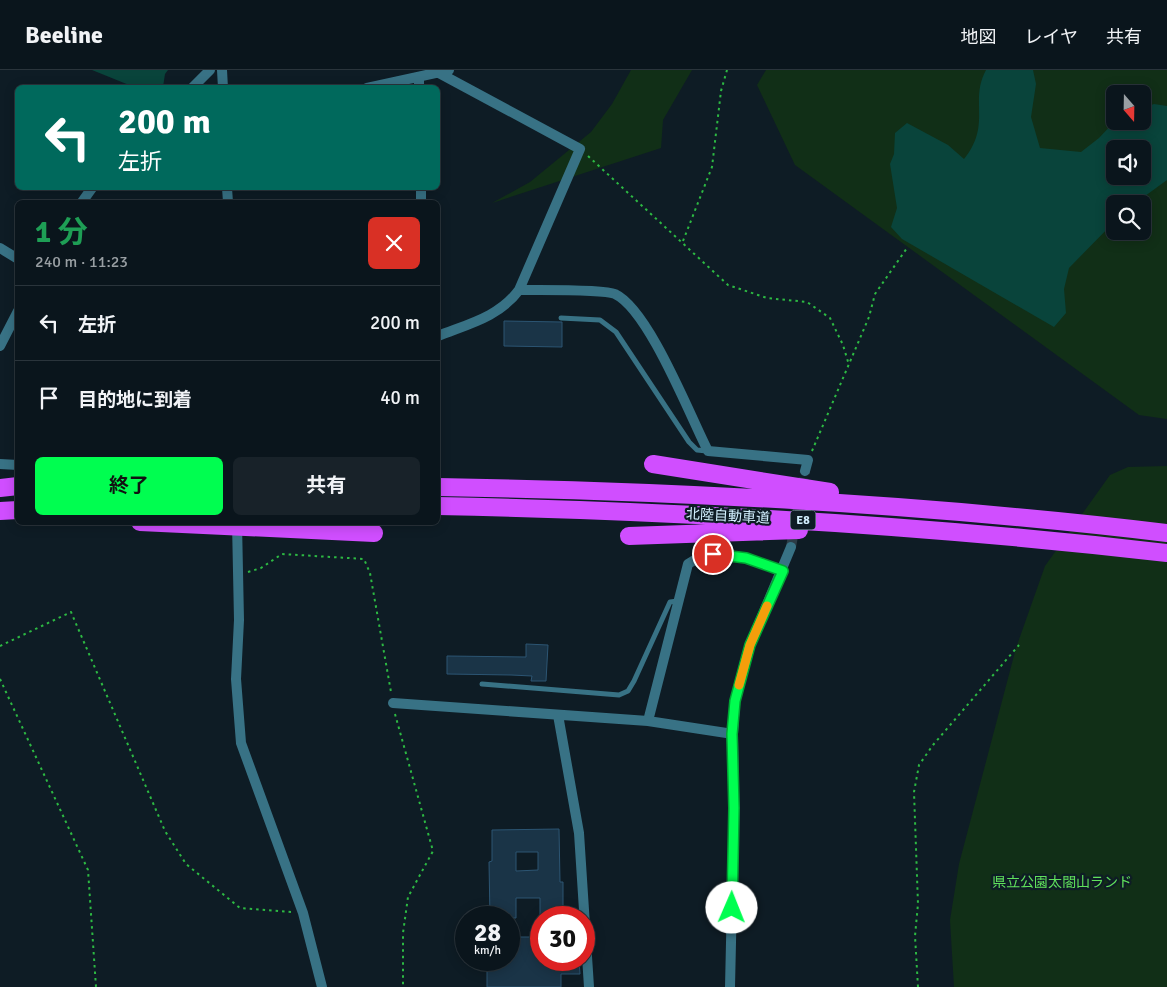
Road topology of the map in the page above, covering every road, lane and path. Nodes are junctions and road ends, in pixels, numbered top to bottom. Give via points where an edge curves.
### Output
1 (210, 70) edge
2 (222, 70) edge
3 (727, 70) edge
4 (444, 72) edge
5 (419, 82) edge
6 (195, 85) edge
7 (223, 85) edge
8 (393, 85) edge
9 (580, 149) junction
10 (683, 241) junction
11 (0, 248) edge
12 (906, 248) dead end
13 (15, 257) edge
14 (519, 290) junction
15 (15, 318) edge
16 (561, 318) dead end
17 (440, 335) edge
18 (0, 346) edge
19 (849, 365) junction
20 (708, 451) junction
21 (808, 460) junction
22 (0, 464) edge
23 (653, 464) dead end
24 (15, 466) edge
25 (805, 471) tunnel mouth
26 (15, 486) edge
27 (440, 487) edge
28 (0, 488) edge
29 (15, 491) edge
30 (0, 492) edge
31 (440, 506) edge
32 (15, 510) edge
33 (0, 512) edge
34 (0, 519) edge
35 (15, 519) edge
36 (204, 525) edge
37 (237, 525) edge
38 (1137, 529) junction
39 (374, 533) dead end
40 (1167, 533) edge
41 (629, 536) dead end
42 (994, 536) junction
43 (792, 547) tunnel mouth
44 (1167, 553) edge
45 (783, 571) junction
46 (238, 575) junction
47 (678, 601) junction
48 (1019, 645) dead end
49 (0, 646) edge
50 (0, 679) edge
51 (482, 684) dead end
52 (393, 703) junction
53 (558, 715) junction
54 (648, 721) junction
55 (732, 734) junction
56 (303, 913) junction
57 (96, 987) edge
58 (322, 987) edge
59 (404, 987) edge
60 (589, 987) edge
61 (730, 987) edge
62 (918, 987) edge

1 - 6 street
2 - 7 street
3 - 10 path via 721,91 712,167
4 - 5 street
4 - 9 street
5 - 8 street
9 - 10 path
9 - 14 street
10 - 19 path via 728,285 767,298 807,302 830,318
11 - 13 street
12 - 19 path via 875,294
14 - 17 street via 502,309
14 - 20 street via 614,294 627,302 652,337
15 - 18 street
16 - 20 lane via 600,320 616,332 689,442 697,450
19 - 21 path
20 - 21 street
21 - 25 street
22 - 24 street
23 - 38 highway via 841,493
26 - 28 highway
27 - 38 highway, 北陸自動車道 / E8 via 758,497
29 - 30 highway
31 - 42 highway, 北陸自動車道 / E8 via 755,517
32 - 33 highway
34 - 35 highway
36 - 39 highway
37 - 46 street
38 - 40 highway, 北陸自動車道 / E8
41 - 42 highway via 814,530
42 - 44 highway, 北陸自動車道 / E8
43 - 45 street
45 - 47 street via 746,558 713,554 698,557 688,564
45 - 55 street via 750,645 735,701
46 - 52 path via 261,568 282,554 364,559 370,573
46 - 56 street via 236,679 241,743
47 - 51 lane via 670,602 634,682 619,694
47 - 54 street
48 - 62 path via 919,765 914,792
49 - 56 path via 71,612 165,831 186,864 240,908
50 - 57 path via 88,870
52 - 53 street
52 - 59 path via 433,851 408,896 403,933
53 - 54 street
53 - 60 street via 579,834
54 - 55 street
55 - 61 street via 734,808
56 - 58 street

